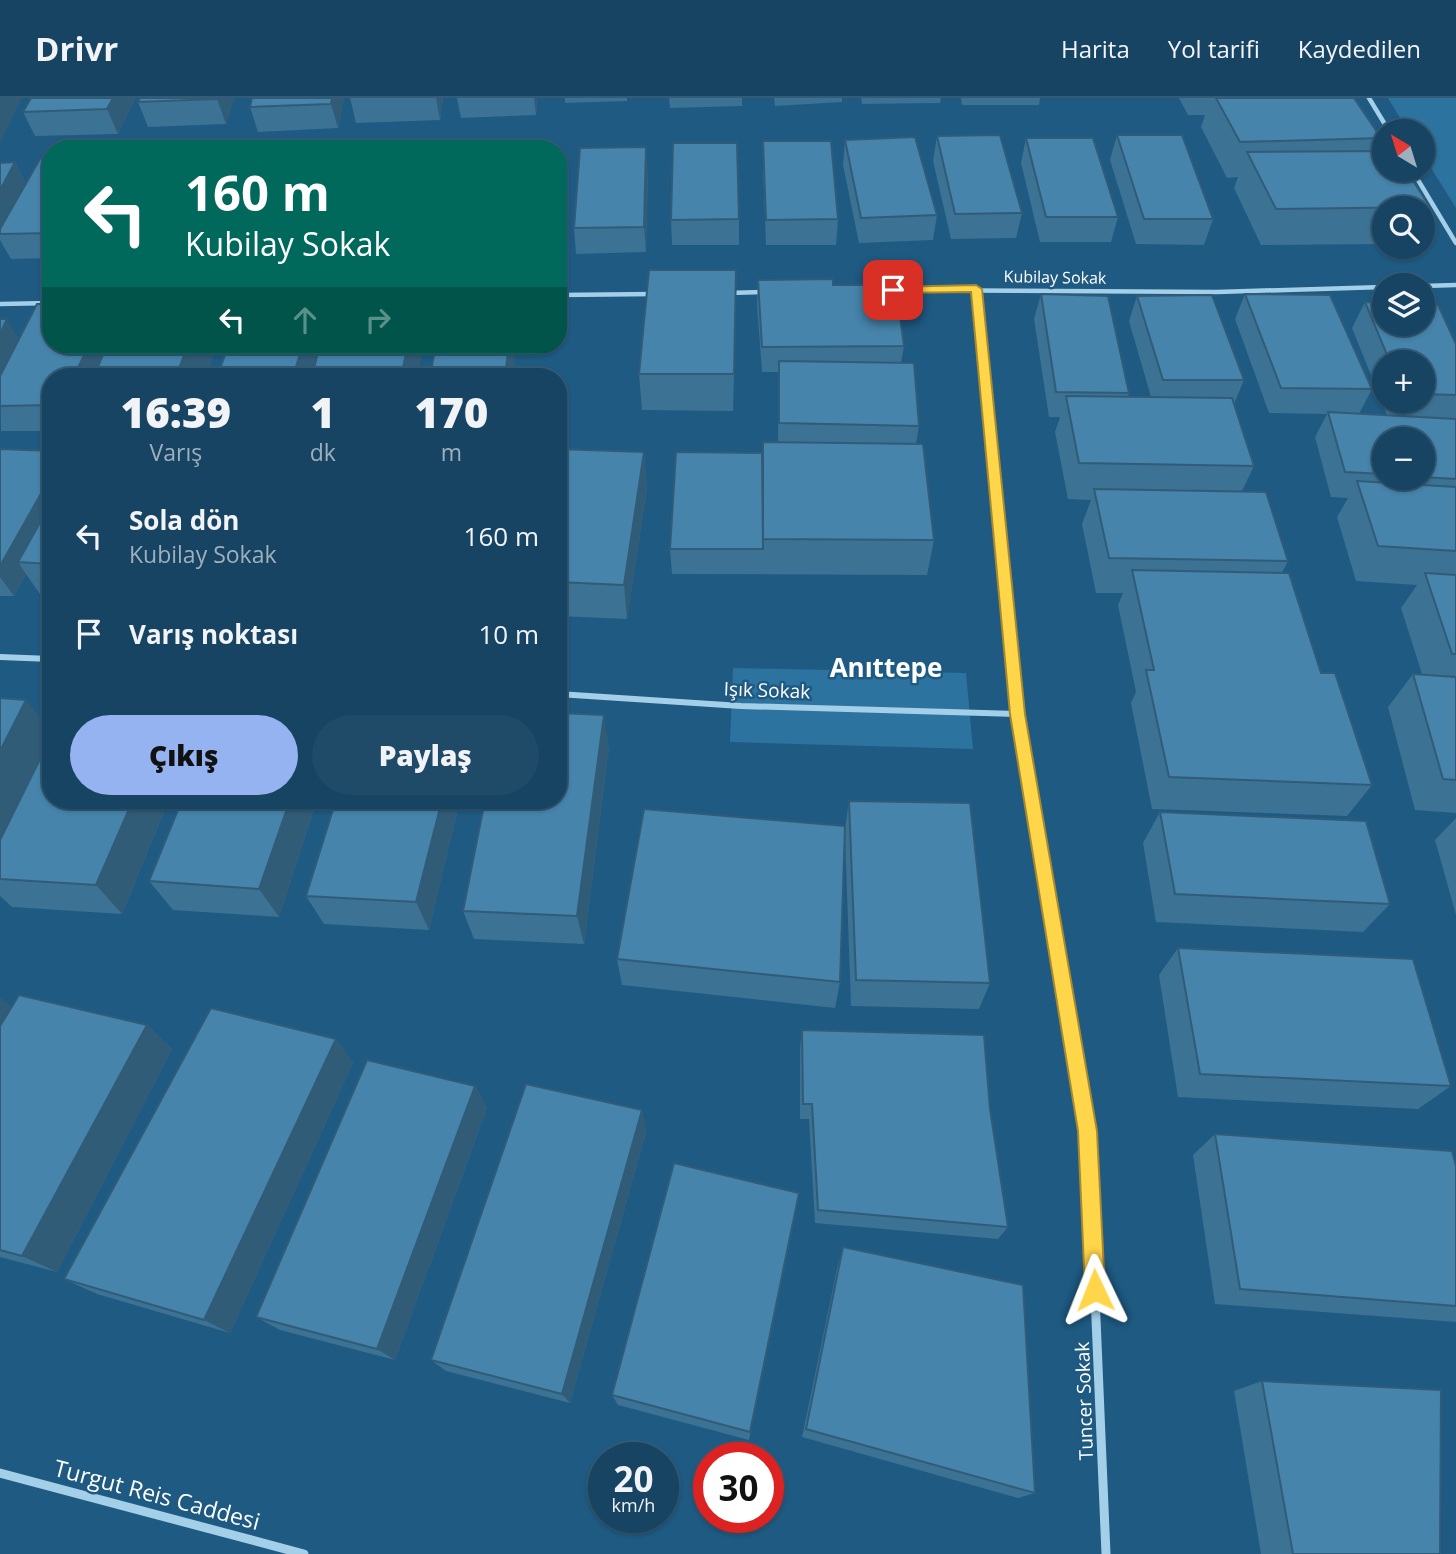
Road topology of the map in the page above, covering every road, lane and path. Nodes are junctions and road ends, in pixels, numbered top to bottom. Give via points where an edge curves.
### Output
1 (1369, 98) edge
2 (1382, 119) edge
3 (1419, 182) edge
4 (1456, 243) edge
5 (1456, 285) edge
6 (1435, 286) edge
7 (1372, 287) edge
8 (976, 289) junction
9 (879, 290) edge
10 (767, 292) edge
11 (726, 293) edge
12 (670, 294) edge
13 (567, 295) edge
14 (42, 303) edge
15 (0, 304) edge
16 (0, 657) edge
17 (42, 659) edge
18 (567, 695) edge
19 (1017, 714) junction
20 (0, 1473) edge
21 (304, 1554) edge
22 (1106, 1554) edge

1 - 2 street
3 - 4 street
5 - 6 street
7 - 8 street, Kubilay Sokak via 1217,292
8 - 9 street, Kubilay Sokak
8 - 19 street, Tuncer Sokak
10 - 11 street
12 - 13 street
14 - 15 street
16 - 17 street
18 - 19 street, Işık Sokak via 741,706
19 - 22 street, Tuncer Sokak via 1088,1131
20 - 21 street, Turgut Reis Caddesi

